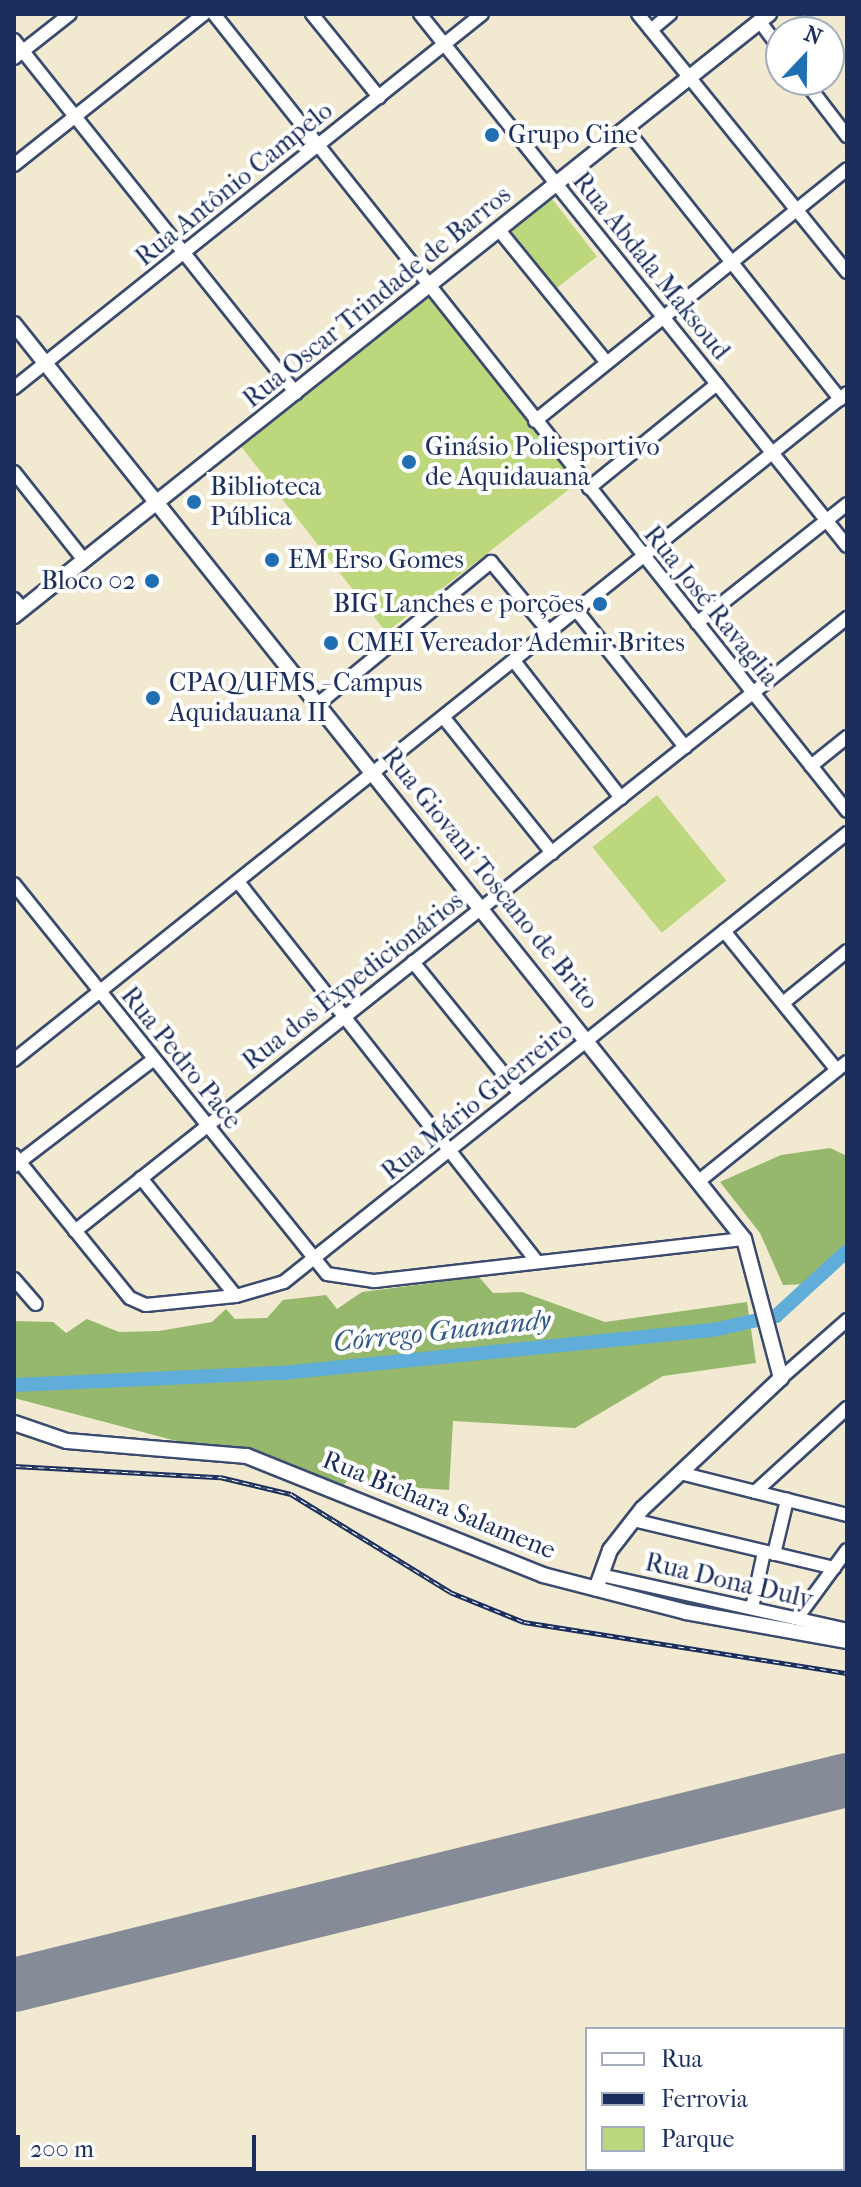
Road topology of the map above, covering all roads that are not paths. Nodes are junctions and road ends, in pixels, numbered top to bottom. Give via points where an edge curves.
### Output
1 (70, 14) edge
2 (204, 14) edge
3 (214, 14) edge
4 (312, 14) edge
5 (420, 14) edge
6 (482, 14) edge
7 (638, 14) edge
8 (670, 14) edge
9 (764, 18) edge
10 (651, 30) junction
11 (14, 40) edge
12 (445, 44) junction
13 (18, 55) edge
14 (690, 78) junction
15 (816, 96) edge
16 (379, 97) junction
17 (75, 115) junction
18 (626, 129) junction
19 (847, 136) edge
20 (316, 147) junction
21 (14, 165) edge
22 (847, 169) edge
23 (557, 184) junction
24 (797, 210) junction
25 (499, 230) junction
26 (184, 252) junction
27 (732, 262) junction
28 (847, 272) edge
29 (431, 290) junction
30 (664, 317) junction
31 (14, 324) edge
32 (607, 363) junction
33 (45, 364) junction
34 (717, 384) junction
35 (14, 388) edge
36 (296, 393) junction
37 (844, 396) edge
38 (535, 421) junction
39 (773, 453) junction
40 (14, 472) edge
41 (589, 488) junction
42 (157, 501) junction
43 (847, 504) edge
44 (827, 520) junction
45 (847, 546) edge
46 (644, 557) junction
47 (84, 560) junction
48 (17, 608) edge
49 (577, 611) junction
50 (847, 618) edge
51 (697, 623) junction
52 (550, 633) junction
53 (514, 661) junction
54 (753, 693) junction
55 (318, 704) junction
56 (444, 718) junction
57 (847, 737) edge
58 (685, 747) junction
59 (811, 766) junction
60 (375, 773) junction
61 (621, 798) junction
62 (847, 811) edge
63 (847, 833) edge
64 (552, 853) junction
65 (239, 883) junction
66 (14, 884) edge
67 (483, 907) junction
68 (724, 931) junction
69 (847, 951) edge
70 (413, 962) junction
71 (100, 992) junction
72 (783, 1003) junction
73 (345, 1016) junction
74 (589, 1039) junction
75 (154, 1059) junction
76 (14, 1060) edge
77 (842, 1066) edge
78 (520, 1094) junction
79 (208, 1125) junction
80 (451, 1149) junction
81 (16, 1161) edge
82 (141, 1178) junction
83 (699, 1181) junction
84 (75, 1231) junction
85 (744, 1239) junction
86 (314, 1258) junction
87 (535, 1259) junction
88 (14, 1279) edge
89 (236, 1296) junction
90 (36, 1304) dead end
91 (847, 1320) edge
92 (781, 1378) junction
93 (847, 1408) edge
94 (14, 1423) edge
95 (680, 1473) junction
96 (755, 1492) junction
97 (787, 1500) junction
98 (847, 1515) edge
99 (633, 1520) junction
100 (847, 1550) edge
101 (769, 1553) junction
102 (834, 1568) junction
103 (598, 1582) junction
104 (752, 1608) junction
105 (797, 1618) junction
106 (847, 1630) edge
107 (847, 1641) edge

1 - 13 street
2 - 17 street
3 - 20 street, Rua José Ravaglia
4 - 16 street
5 - 12 street, Rua Abdala Maksoud
6 - 12 street, Rua Antônio Campelo
7 - 10 street
8 - 10 street
9 - 14 main road, Rua Oscar Trindade de Barros
10 - 14 street
11 - 13 street
12 - 16 street, Rua Antônio Campelo
12 - 23 street, Rua Abdala Maksoud
13 - 17 street
14 - 18 main road, Rua Oscar Trindade de Barros
14 - 24 street
15 - 19 street
16 - 20 street, Rua Antônio Campelo
17 - 21 street
17 - 26 street
18 - 23 main road, Rua Oscar Trindade de Barros
18 - 27 street
20 - 26 street, Rua Antônio Campelo
20 - 29 street, Rua José Ravaglia
22 - 24 street
23 - 25 main road, Rua Oscar Trindade de Barros
23 - 30 street, Rua Abdala Maksoud
24 - 27 street
24 - 28 street
25 - 29 main road, Rua Oscar Trindade de Barros
25 - 32 street
26 - 33 street, Rua Antônio Campelo
26 - 36 street
27 - 30 street
27 - 37 street
29 - 36 main road, Rua Oscar Trindade de Barros
29 - 38 street, Rua José Ravaglia
30 - 32 street
30 - 34 street, Rua Abdala Maksoud
31 - 33 main road, Rua Giovani Toscano de Brito
32 - 38 street
33 - 35 street, Rua Antônio Campelo
33 - 42 main road, Rua Giovani Toscano de Brito
34 - 39 street, Rua Abdala Maksoud
34 - 41 street
36 - 42 main road, Rua Oscar Trindade de Barros
37 - 39 street
38 - 41 street, Rua José Ravaglia
39 - 44 street, Rua Abdala Maksoud
39 - 46 street
40 - 47 street
41 - 46 street, Rua José Ravaglia
42 - 47 main road, Rua Oscar Trindade de Barros
42 - 55 main road, Rua Giovani Toscano de Brito
43 - 44 street
44 - 45 street, Rua Abdala Maksoud
44 - 51 street
46 - 49 street
46 - 51 street, Rua José Ravaglia
47 - 48 main road, Rua Oscar Trindade de Barros
49 - 52 street
49 - 58 street
50 - 54 street, Rua dos Expedicionários
51 - 54 street, Rua José Ravaglia
52 - 53 street
52 - 55 street via 491,562
53 - 56 street
53 - 61 street
54 - 58 street, Rua dos Expedicionários
54 - 59 street, Rua José Ravaglia
55 - 60 main road, Rua Giovani Toscano de Brito
56 - 60 street
56 - 64 street
57 - 59 street
58 - 61 street, Rua dos Expedicionários
59 - 62 street, Rua José Ravaglia
60 - 65 street
60 - 67 main road, Rua Giovani Toscano de Brito
61 - 64 street, Rua dos Expedicionários
63 - 68 street, Rua Mário Guerreiro
64 - 67 street, Rua dos Expedicionários
65 - 71 street
65 - 73 street
66 - 71 street, Rua Pedro Pace
67 - 70 street, Rua dos Expedicionários
67 - 74 main road, Rua Giovani Toscano de Brito
68 - 72 street
68 - 74 street, Rua Mário Guerreiro
69 - 72 street
70 - 73 street, Rua dos Expedicionários
70 - 78 street
71 - 75 street, Rua Pedro Pace
71 - 76 street
72 - 77 street
73 - 79 street, Rua dos Expedicionários
73 - 80 street
74 - 78 street, Rua Mário Guerreiro
74 - 83 main road, Rua Giovani Toscano de Brito
75 - 79 street, Rua Pedro Pace
75 - 81 street
77 - 83 street
78 - 80 street, Rua Mário Guerreiro
79 - 82 street, Rua dos Expedicionários
79 - 86 street, Rua Pedro Pace
80 - 86 street, Rua Mário Guerreiro
80 - 87 street
81 - 84 street
82 - 84 street, Rua dos Expedicionários
82 - 89 street
83 - 85 main road, Rua Giovani Toscano de Brito
84 - 89 street via 130,1298 146,1305
85 - 87 street, Rua Pedro Pace
85 - 92 main road, Rua Giovani Toscano de Brito via 768,1348
86 - 87 street, Rua Pedro Pace via 344,1281
86 - 89 street, Rua Mário Guerreiro via 284,1282
88 - 90 street
91 - 92 street
92 - 95 main road
93 - 96 street
94 - 103 main road, Rua Bichara Salamene via 67,1441 247,1456 543,1575
95 - 96 street
95 - 99 main road
96 - 97 street
97 - 98 street
97 - 101 street
99 - 101 street
99 - 103 main road
100 - 102 street
101 - 102 street
101 - 104 street
102 - 105 street
103 - 104 street, Rua Dona Duly
103 - 107 main road, Rua Bichara Salamene
104 - 105 street, Rua Dona Duly
105 - 106 street, Rua Dona Duly

